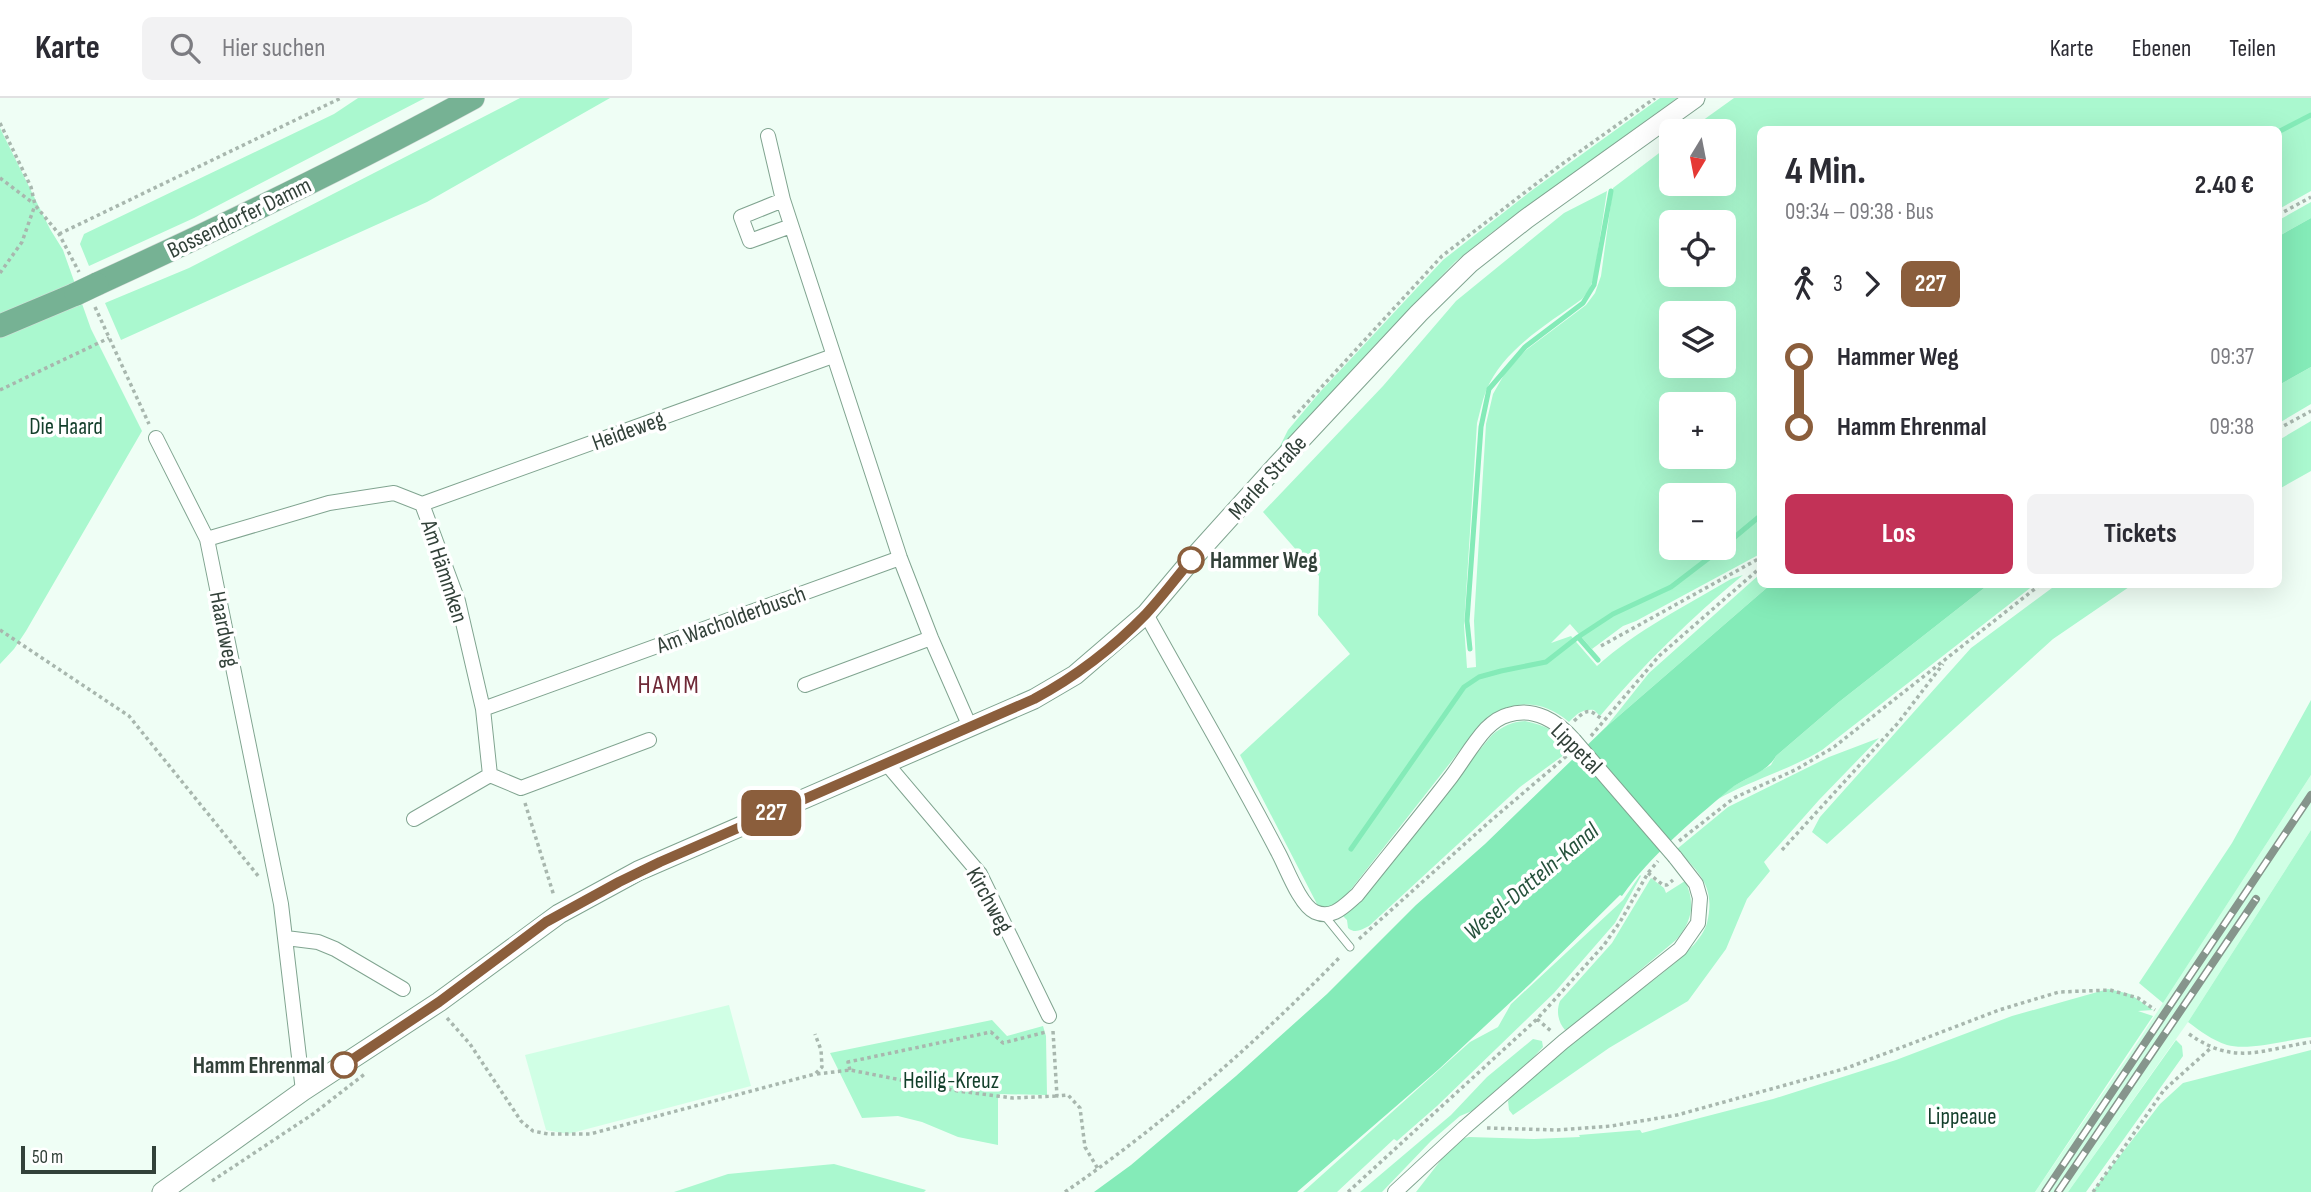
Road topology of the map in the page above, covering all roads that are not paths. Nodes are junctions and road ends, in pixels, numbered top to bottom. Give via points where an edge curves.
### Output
1 (473, 98) edge
2 (1695, 98) edge
3 (768, 136) dead end
4 (783, 200) junction
5 (791, 226) junction
6 (0, 326) edge
7 (833, 356) junction
8 (156, 438) road end
9 (422, 504) junction
10 (207, 539) junction
11 (900, 558) junction
12 (1146, 614) junction
13 (931, 638) junction
14 (805, 685) dead end
15 (483, 709) junction
16 (970, 727) junction
17 (649, 740) dead end
18 (886, 763) junction
19 (490, 775) junction
20 (414, 819) dead end
21 (1324, 914) junction
22 (286, 938) junction
23 (1350, 947) road end
24 (403, 989) dead end
25 (1049, 1016) road end
26 (303, 1091) junction
27 (162, 1192) edge
28 (1395, 1192) edge

1 - 6 highway, Bossendorfer Damm via 297,190
2 - 12 main road, Marler Straße via 1470,262 1278,464
3 - 4 street
4 - 5 street
4 - 5 street via 741,217 750,241
5 - 7 street
7 - 9 street, Heideweg
7 - 11 street
8 - 10 street, Haardweg
9 - 10 street, Am Hämmken via 394,493 329,503
9 - 15 street, Am Hämmken via 457,601
10 - 22 street, Haardweg
11 - 13 street
11 - 15 street, Am Wacholderbusch
12 - 16 main road, Marler Straße via 1075,675
12 - 21 street via 1302,899 1311,910
13 - 14 street
13 - 16 street
15 - 19 street, Am Hämmken
16 - 18 main road, Marler Straße
17 - 19 street via 521,788
18 - 25 street, Kirchweg via 980,874
18 - 26 main road, Marler Straße via 638,871 559,914 439,1002
19 - 20 street
21 - 23 lane
21 - 28 street, Lippetal, bridge via 1340,910 1357,895 1488,727 1511,714 1534,714 1564,729 1672,852 1696,884 1700,898 1698,923 1680,949 1563,1042
22 - 24 street via 335,949
22 - 26 street, Haardweg
26 - 27 main road, Marler Straße

